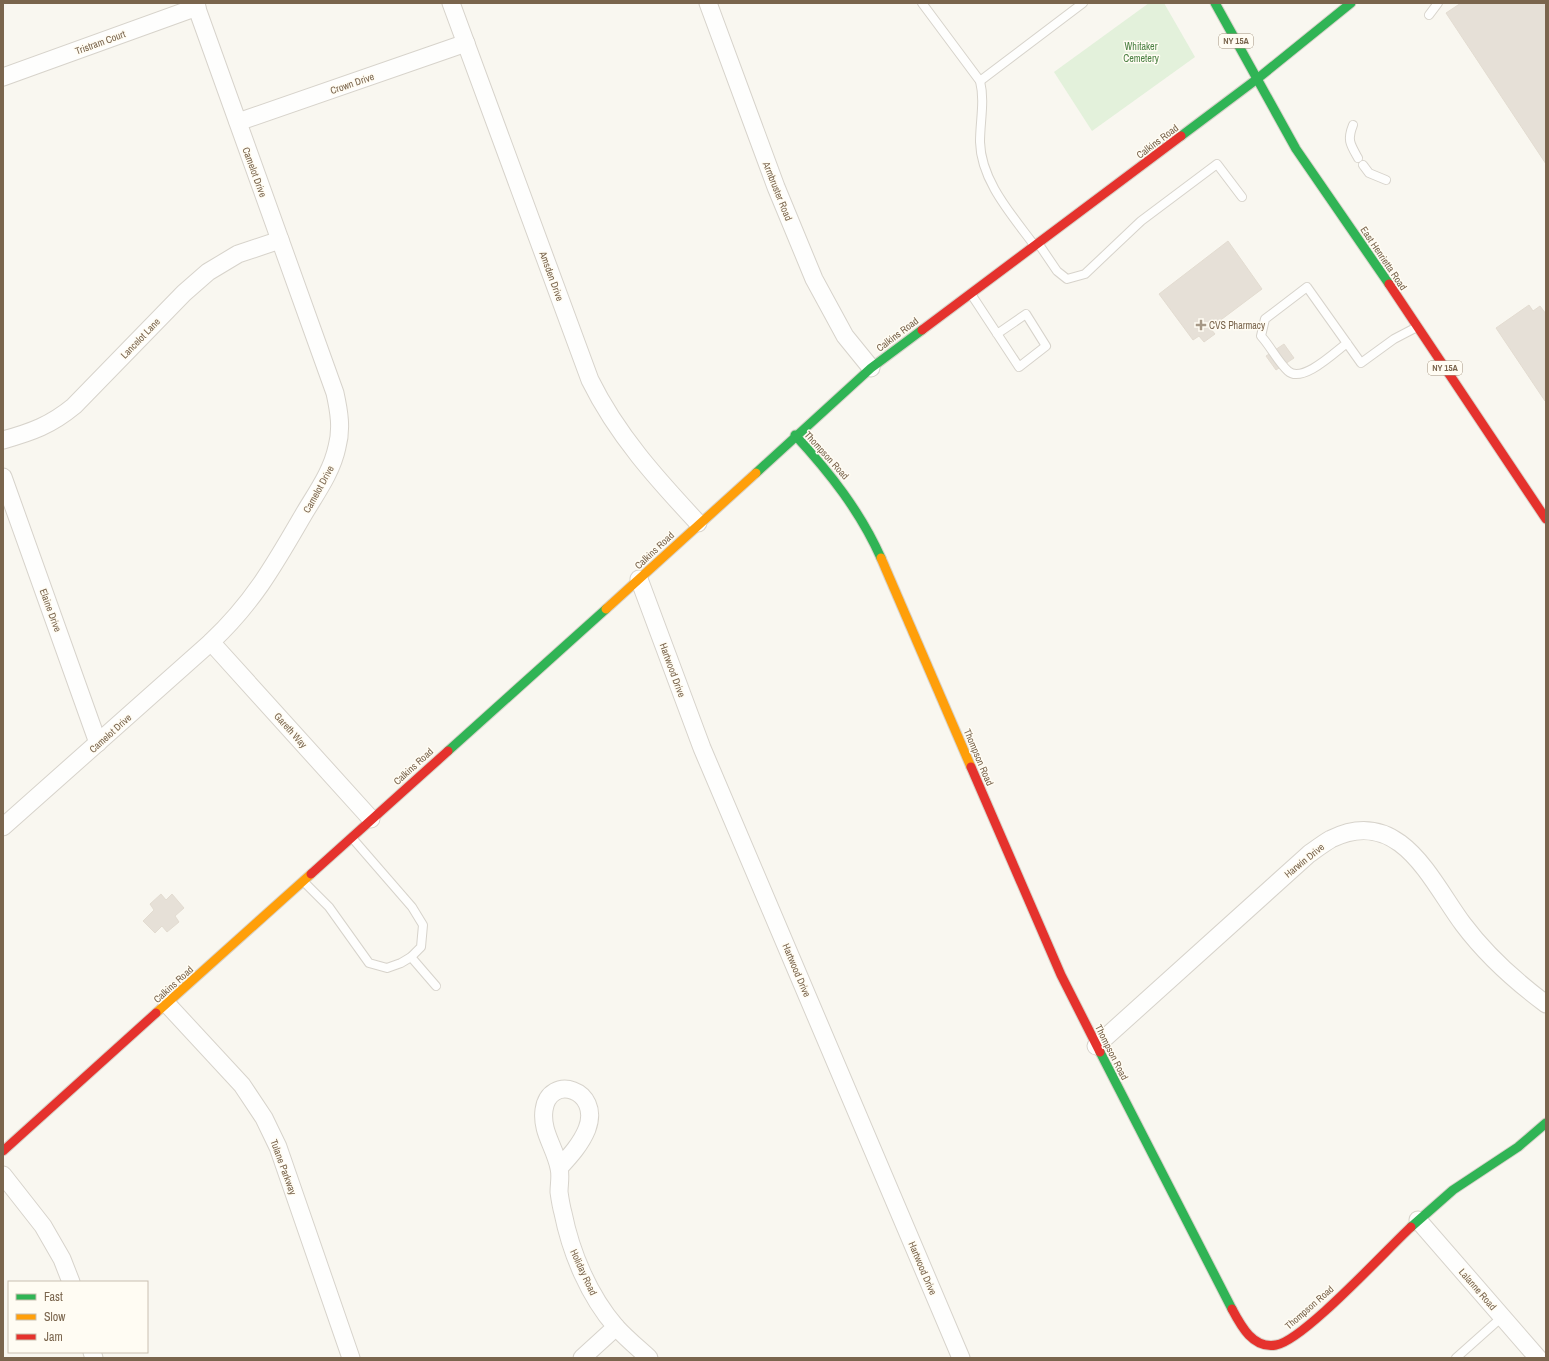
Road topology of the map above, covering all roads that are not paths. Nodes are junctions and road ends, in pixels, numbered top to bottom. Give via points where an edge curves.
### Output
1 (451, 3) edge
2 (708, 3) edge
3 (922, 3) edge
4 (1083, 3) edge
5 (1215, 3) edge
6 (1351, 3) edge
7 (1438, 3) edge
8 (196, 5) edge
9 (1429, 15) dead end
10 (466, 43) junction
11 (3, 77) edge
12 (980, 80) junction
13 (1257, 80) junction
14 (238, 122) junction
15 (1353, 125) dead end
16 (1386, 180) dead end
17 (1242, 197) dead end
18 (280, 240) junction
19 (1036, 244) junction
20 (970, 293) junction
21 (1418, 326) junction
22 (997, 334) junction
23 (1347, 343) junction
24 (871, 368) junction
25 (795, 435) junction
26 (3, 440) edge
27 (3, 477) edge
28 (1546, 519) edge
29 (698, 523) junction
30 (639, 579) junction
31 (211, 642) junction
32 (98, 743) junction
33 (371, 818) junction
34 (3, 828) edge
35 (351, 837) junction
36 (302, 881) junction
37 (411, 957) junction
38 (436, 986) dead end
39 (167, 1004) junction
40 (1546, 1004) edge
41 (1096, 1046) junction
42 (1546, 1123) edge
43 (3, 1151) edge
44 (559, 1168) dead end
45 (3, 1175) edge
46 (1418, 1220) junction
47 (71, 1281) edge
48 (1502, 1317) junction
49 (616, 1327) junction
50 (351, 1358) edge
51 (582, 1358) edge
52 (649, 1358) edge
53 (961, 1358) edge
54 (1456, 1358) edge
55 (1538, 1358) edge

1 - 10 street, Amsden Drive
2 - 24 street, Armbruster Road via 776,187 814,279 845,336
3 - 12 lane
4 - 12 lane
5 - 13 main road, East Henrietta Road / NY 15A
6 - 13 main road, Calkins Road
7 - 9 lane
8 - 11 street, Tristram Court
8 - 14 street, Camelot Drive
10 - 14 street, Crown Drive
10 - 29 street, Amsden Drive via 602,405 634,451
12 - 19 lane via 983,92 980,143 983,161 999,196
13 - 19 main road, Calkins Road
13 - 21 main road, East Henrietta Road / NY 15A via 1296,149
14 - 18 street, Camelot Drive
15 - 16 lane via 1348,136 1351,146 1369,173
17 - 19 lane via 1217,164 1141,221 1085,274 1067,279 1057,271
18 - 26 street, Lancelot Lane via 238,254 208,272 64,414 43,427
18 - 31 street, Camelot Drive via 335,393 340,430 338,446 329,472 268,576 243,611
19 - 20 main road, Calkins Road
20 - 22 lane
20 - 24 main road, Calkins Road
21 - 23 lane via 1394,339 1361,363
21 - 28 main road, East Henrietta Road / NY 15A
22 - 22 lane via 1019,366 1046,346 1026,314
23 - 23 lane via 1307,373 1297,375 1289,372 1261,336 1265,319 1307,287
24 - 25 main road, Calkins Road
25 - 29 main road, Calkins Road
25 - 41 main road, Thompson Road via 842,488 868,531 1061,975
27 - 32 street, Elaine Drive
29 - 30 main road, Calkins Road
30 - 33 main road, Calkins Road
30 - 53 street, Hartwood Drive via 702,748
31 - 32 street, Camelot Drive
31 - 33 street, Gareth Way
32 - 34 street, Camelot Drive
33 - 35 main road, Calkins Road
35 - 36 main road, Calkins Road
35 - 37 lane via 412,907 423,925 421,947
36 - 37 lane via 329,907 369,963 387,968
36 - 39 main road, Calkins Road
37 - 38 lane
39 - 43 main road, Calkins Road
39 - 50 street, Tulane Parkway via 242,1085 264,1118 278,1147
40 - 41 street, Harwin Drive via 1519,984 1488,954 1463,924 1424,865 1408,848 1378,833 1352,832 1331,839 1309,854
41 - 46 main road, Thompson Road via 1241,1327 1248,1336 1258,1342 1277,1345 1300,1332
42 - 46 main road, Thompson Road via 1523,1143 1467,1180
44 - 49 street, Holiday Road via 559,1193 569,1240 588,1285
45 - 47 street via 43,1226 62,1259
46 - 48 street, Lalanne Road
48 - 54 lane
48 - 55 street, Lalanne Road
49 - 51 street
49 - 52 street, Holiday Road

